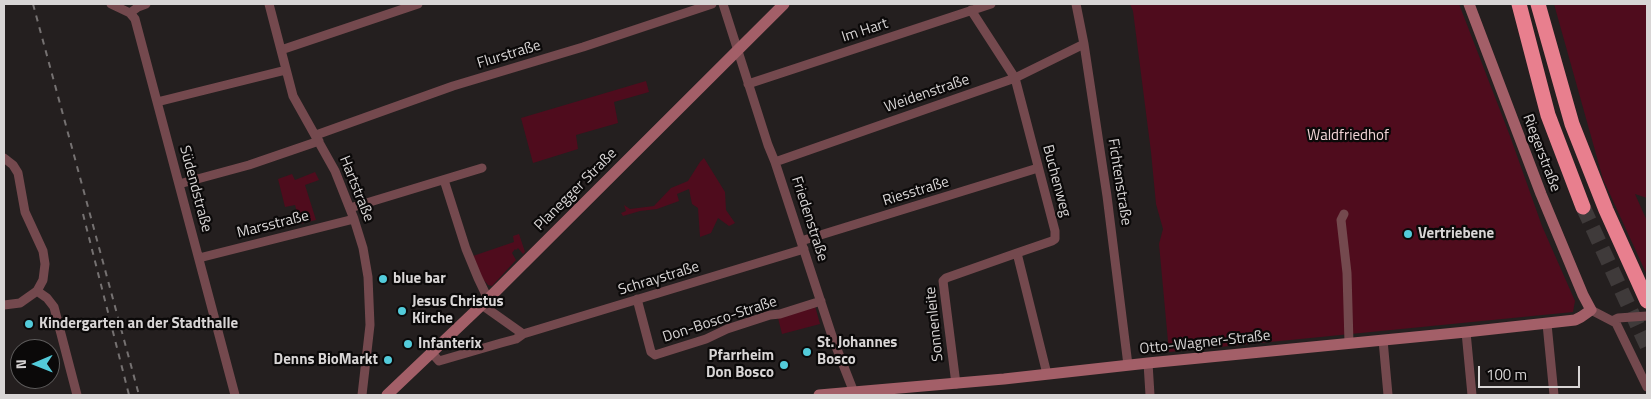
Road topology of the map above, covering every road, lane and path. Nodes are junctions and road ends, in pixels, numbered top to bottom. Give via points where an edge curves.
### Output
1 (111, 4) edge
2 (146, 4) edge
3 (269, 4) edge
4 (418, 4) edge
5 (712, 4) edge
6 (723, 4) edge
7 (784, 4) edge
8 (991, 4) edge
9 (1076, 4) edge
10 (1469, 4) edge
11 (1519, 4) edge
12 (1538, 4) edge
13 (971, 10) junction
14 (130, 13) junction
15 (1084, 44) junction
16 (281, 50) junction
17 (738, 51) junction
18 (286, 70) junction
19 (1015, 78) junction
20 (748, 84) junction
21 (158, 102) junction
22 (317, 138) junction
23 (4, 158) edge
24 (776, 162) junction
25 (482, 168) dead end
26 (1038, 168) junction
27 (444, 180) junction
28 (179, 184) junction
29 (1583, 207) tunnel mouth
30 (350, 208) junction
31 (1344, 214) dead end
32 (354, 219) junction
33 (803, 245) junction
34 (1017, 253) junction
35 (199, 258) junction
36 (37, 290) junction
37 (637, 299) junction
38 (1647, 300) edge
39 (821, 301) junction
40 (485, 302) junction
41 (4, 305) edge
42 (1591, 310) junction
43 (1647, 316) edge
44 (1616, 319) junction
45 (1547, 324) junction
46 (1466, 332) junction
47 (520, 336) junction
48 (1383, 340) junction
49 (1349, 344) junction
50 (432, 353) junction
51 (1148, 363) junction
52 (1128, 365) junction
53 (1047, 374) junction
54 (956, 384) junction
55 (1647, 387) edge
56 (854, 394) edge
57 (77, 395) edge
58 (235, 395) edge
59 (362, 395) edge
60 (387, 395) edge
61 (819, 395) edge
62 (1150, 395) edge
63 (1388, 395) edge
64 (1472, 395) edge
65 (1554, 395) edge

1 - 14 street
2 - 14 street
3 - 16 street, Hartstraße
4 - 16 street
5 - 22 street, Flurstraße via 444,90
6 - 17 street, Friedenstraße
7 - 17 street, Planegger Straße
8 - 13 street, Im Hart
9 - 15 street, Fichtenstraße
10 - 42 street, Riegerstraße via 1550,217
11 - 29 highway via 1548,115
12 - 38 highway via 1572,124
13 - 19 street, Buchenweg
13 - 20 street, Im Hart
14 - 21 street, Südendstraße via 135,19
15 - 19 street, Weidenstraße
15 - 52 street, Fichtenstraße via 1115,248
16 - 18 street, Hartstraße
17 - 20 street, Friedenstraße
17 - 40 street, Planegger Straße
18 - 21 street
18 - 22 street, Hartstraße via 295,100
19 - 24 street, Weidenstraße
19 - 26 street, Buchenweg
20 - 24 street, Friedenstraße
21 - 28 street, Südendstraße
22 - 28 street, Flurstraße via 249,165
22 - 30 street, Hartstraße
23 - 36 street via 18,173 25,212 43,251 45,271
24 - 33 street, Friedenstraße
25 - 27 street
26 - 33 street, Riesstraße
26 - 34 street, Buchenweg via 1055,238
27 - 30 street
27 - 40 street
28 - 35 street, Südendstraße
30 - 32 street, Hartstraße
31 - 49 street via 1341,220 1347,273
32 - 35 street, Marsstraße
32 - 59 street, Hartstraße via 366,262 370,302
33 - 37 street, Schraystraße
33 - 39 street, Friedenstraße
34 - 53 street
34 - 54 street, Sonnenleite via 943,281
35 - 58 street, Südendstraße
36 - 41 street via 20,303
36 - 57 street via 54,307
37 - 39 street, Don-Bosco-Straße via 655,355
37 - 47 street, Schraystraße
39 - 56 street, Friedenstraße
40 - 47 street
40 - 50 street, Planegger Straße
42 - 44 street
42 - 45 street, Otto-Wagner-Straße via 1575,320
43 - 44 street
44 - 55 street
45 - 46 street, Otto-Wagner-Straße
45 - 65 street
46 - 48 street, Otto-Wagner-Straße
46 - 64 street
47 - 50 street, Schraystraße via 439,361
48 - 49 street, Otto-Wagner-Straße
48 - 63 street
49 - 51 street, Otto-Wagner-Straße
50 - 60 street, Planegger Straße
51 - 52 street, Otto-Wagner-Straße
51 - 62 street
52 - 53 street, Otto-Wagner-Straße
53 - 54 street, Otto-Wagner-Straße
54 - 56 street, Otto-Wagner-Straße
56 - 61 street, Otto-Wagner-Straße

